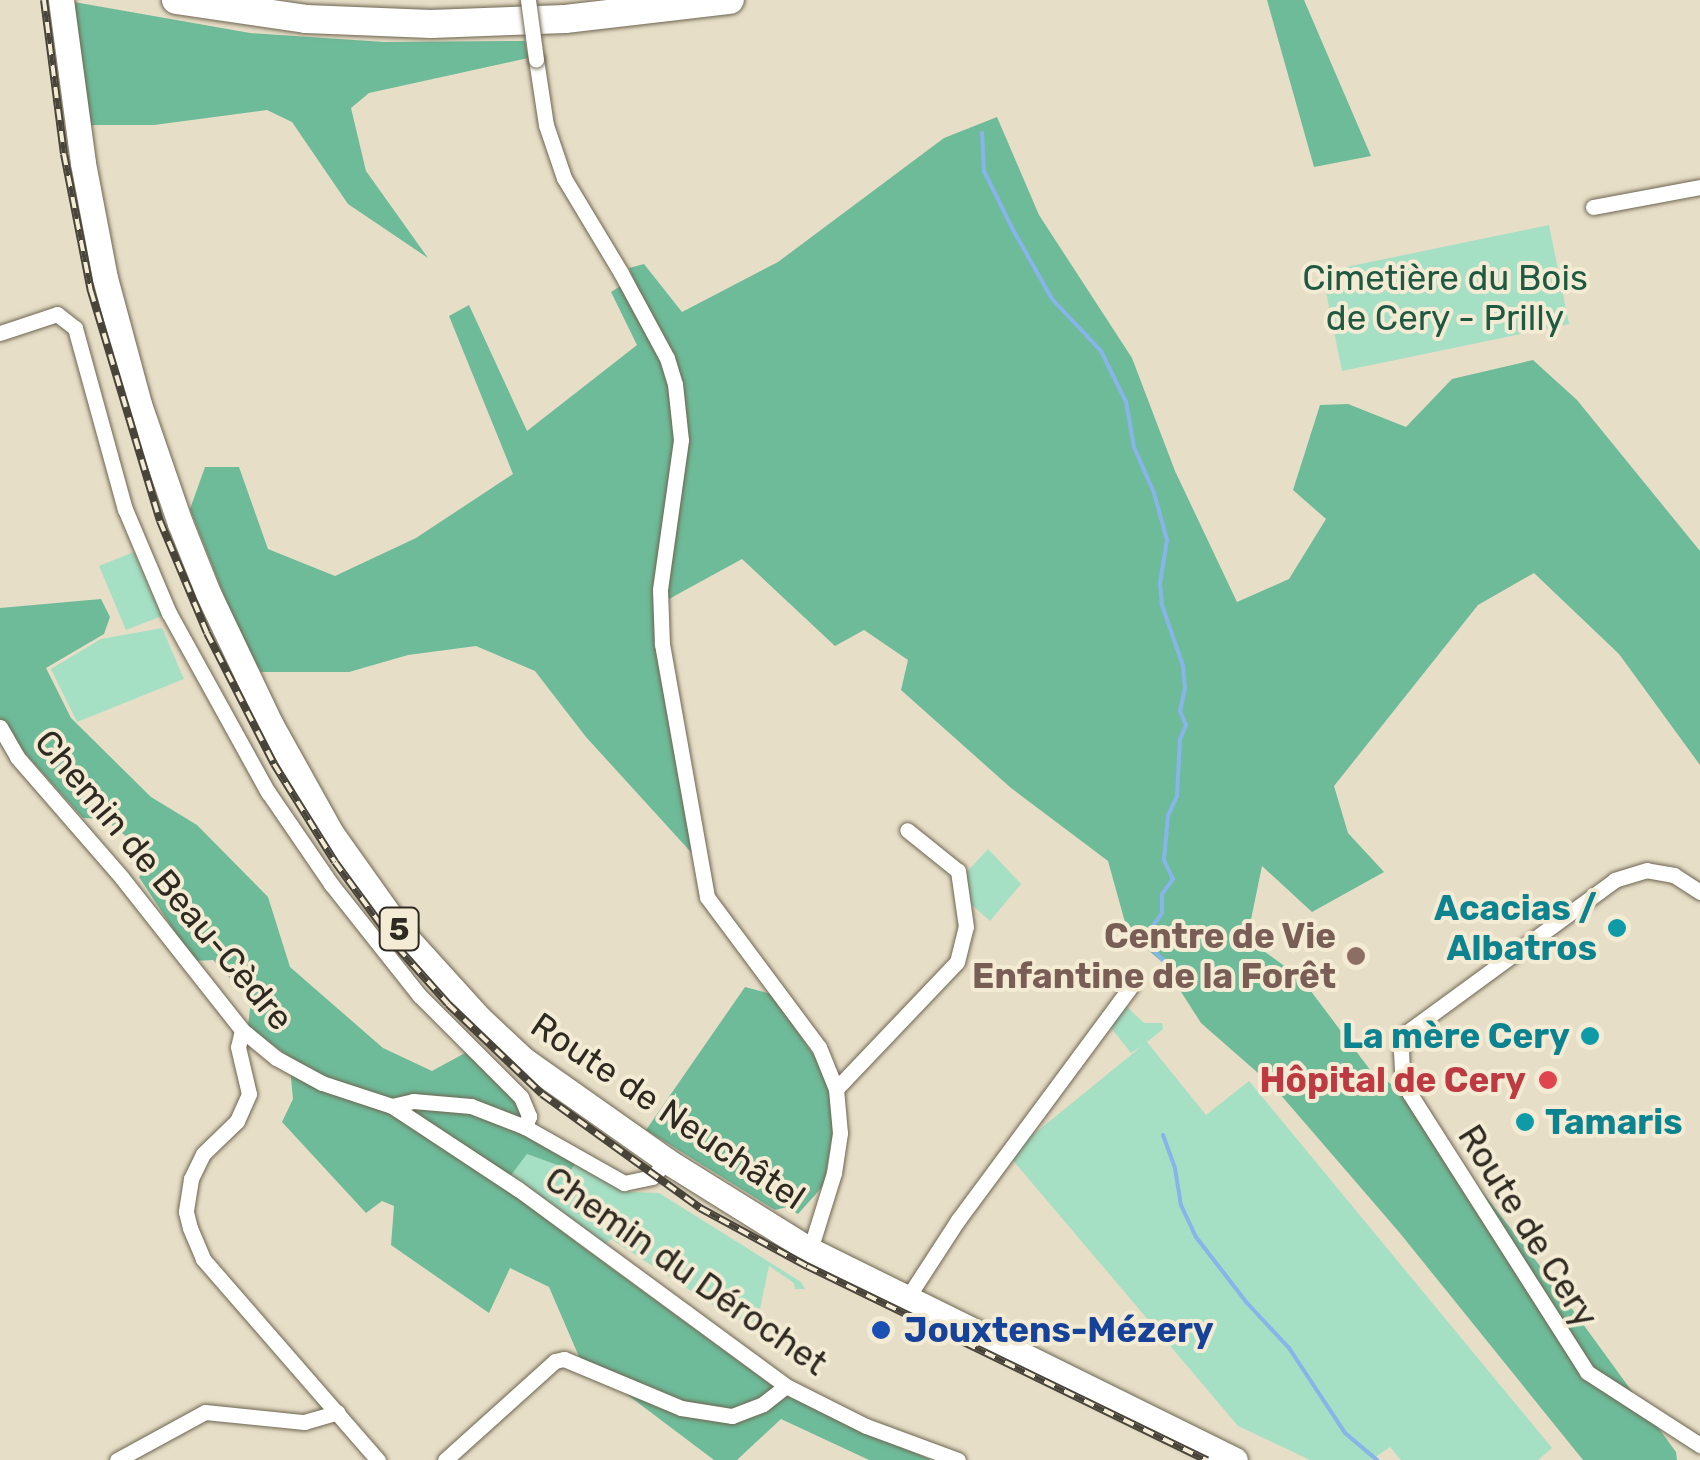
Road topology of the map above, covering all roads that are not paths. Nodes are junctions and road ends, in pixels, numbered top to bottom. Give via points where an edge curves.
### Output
1 (176, 0) edge
2 (528, 0) edge
3 (730, 0) edge
4 (61, 2) edge
5 (1700, 187) edge
6 (1593, 208) dead end
7 (0, 333) edge
8 (0, 727) edge
9 (908, 830) dead end
10 (1700, 892) edge
11 (1130, 986) dead end
12 (242, 1030) junction
13 (836, 1088) junction
14 (460, 1105) junction
15 (392, 1106) junction
16 (525, 1127) junction
17 (436, 1132) junction
18 (667, 1161) junction
19 (810, 1250) junction
20 (906, 1300) junction
21 (786, 1386) junction
22 (338, 1412) junction
23 (1700, 1445) edge
24 (117, 1460) edge
25 (378, 1460) edge
26 (445, 1460) edge
27 (958, 1460) edge
28 (1235, 1460) edge

1 - 3 highway via 306,19 416,24 565,19
2 - 13 street, bridge via 546,125 564,178 621,273 675,384 681,440 659,621 702,881 714,912 819,1048
4 - 18 main road, Route de Neuchâtel / 5 via 94,222 139,404 208,593 271,724 363,882 440,977 549,1080
5 - 6 street
7 - 16 street via 57,314 75,328 130,522 240,748 331,884 419,995 522,1097 529,1116
8 - 12 street, Chemin de Beau-Cèdre via 16,757
9 - 13 street via 958,871 966,927 958,962
10 - 23 street, Route de Cery via 1674,875 1648,870 1615,880 1407,1032 1401,1051 1410,1094 1576,1358 1587,1372
11 - 20 street
12 - 15 street, Chemin de Beau-Cèdre via 322,1083
12 - 22 street via 238,1047 249,1094 191,1179 190,1228 203,1259
13 - 19 street via 840,1134 834,1174
14 - 15 street, Chemin de Beau-Cèdre
14 - 16 street, Chemin de Beau-Cèdre
14 - 17 street via 442,1114
15 - 17 street, Chemin du Dérochet
16 - 18 street, Chemin de Beau-Cèdre via 624,1182 652,1177
17 - 21 street, Chemin du Dérochet
18 - 19 main road, Route de Neuchâtel / 5
19 - 20 main road, Route de Neuchâtel / 5
20 - 28 main road, Route de Neuchâtel / 5
21 - 26 street via 732,1416 681,1408 564,1358
21 - 27 street, Chemin du Dérochet via 866,1426
22 - 24 street via 304,1422 196,1414
22 - 25 street

